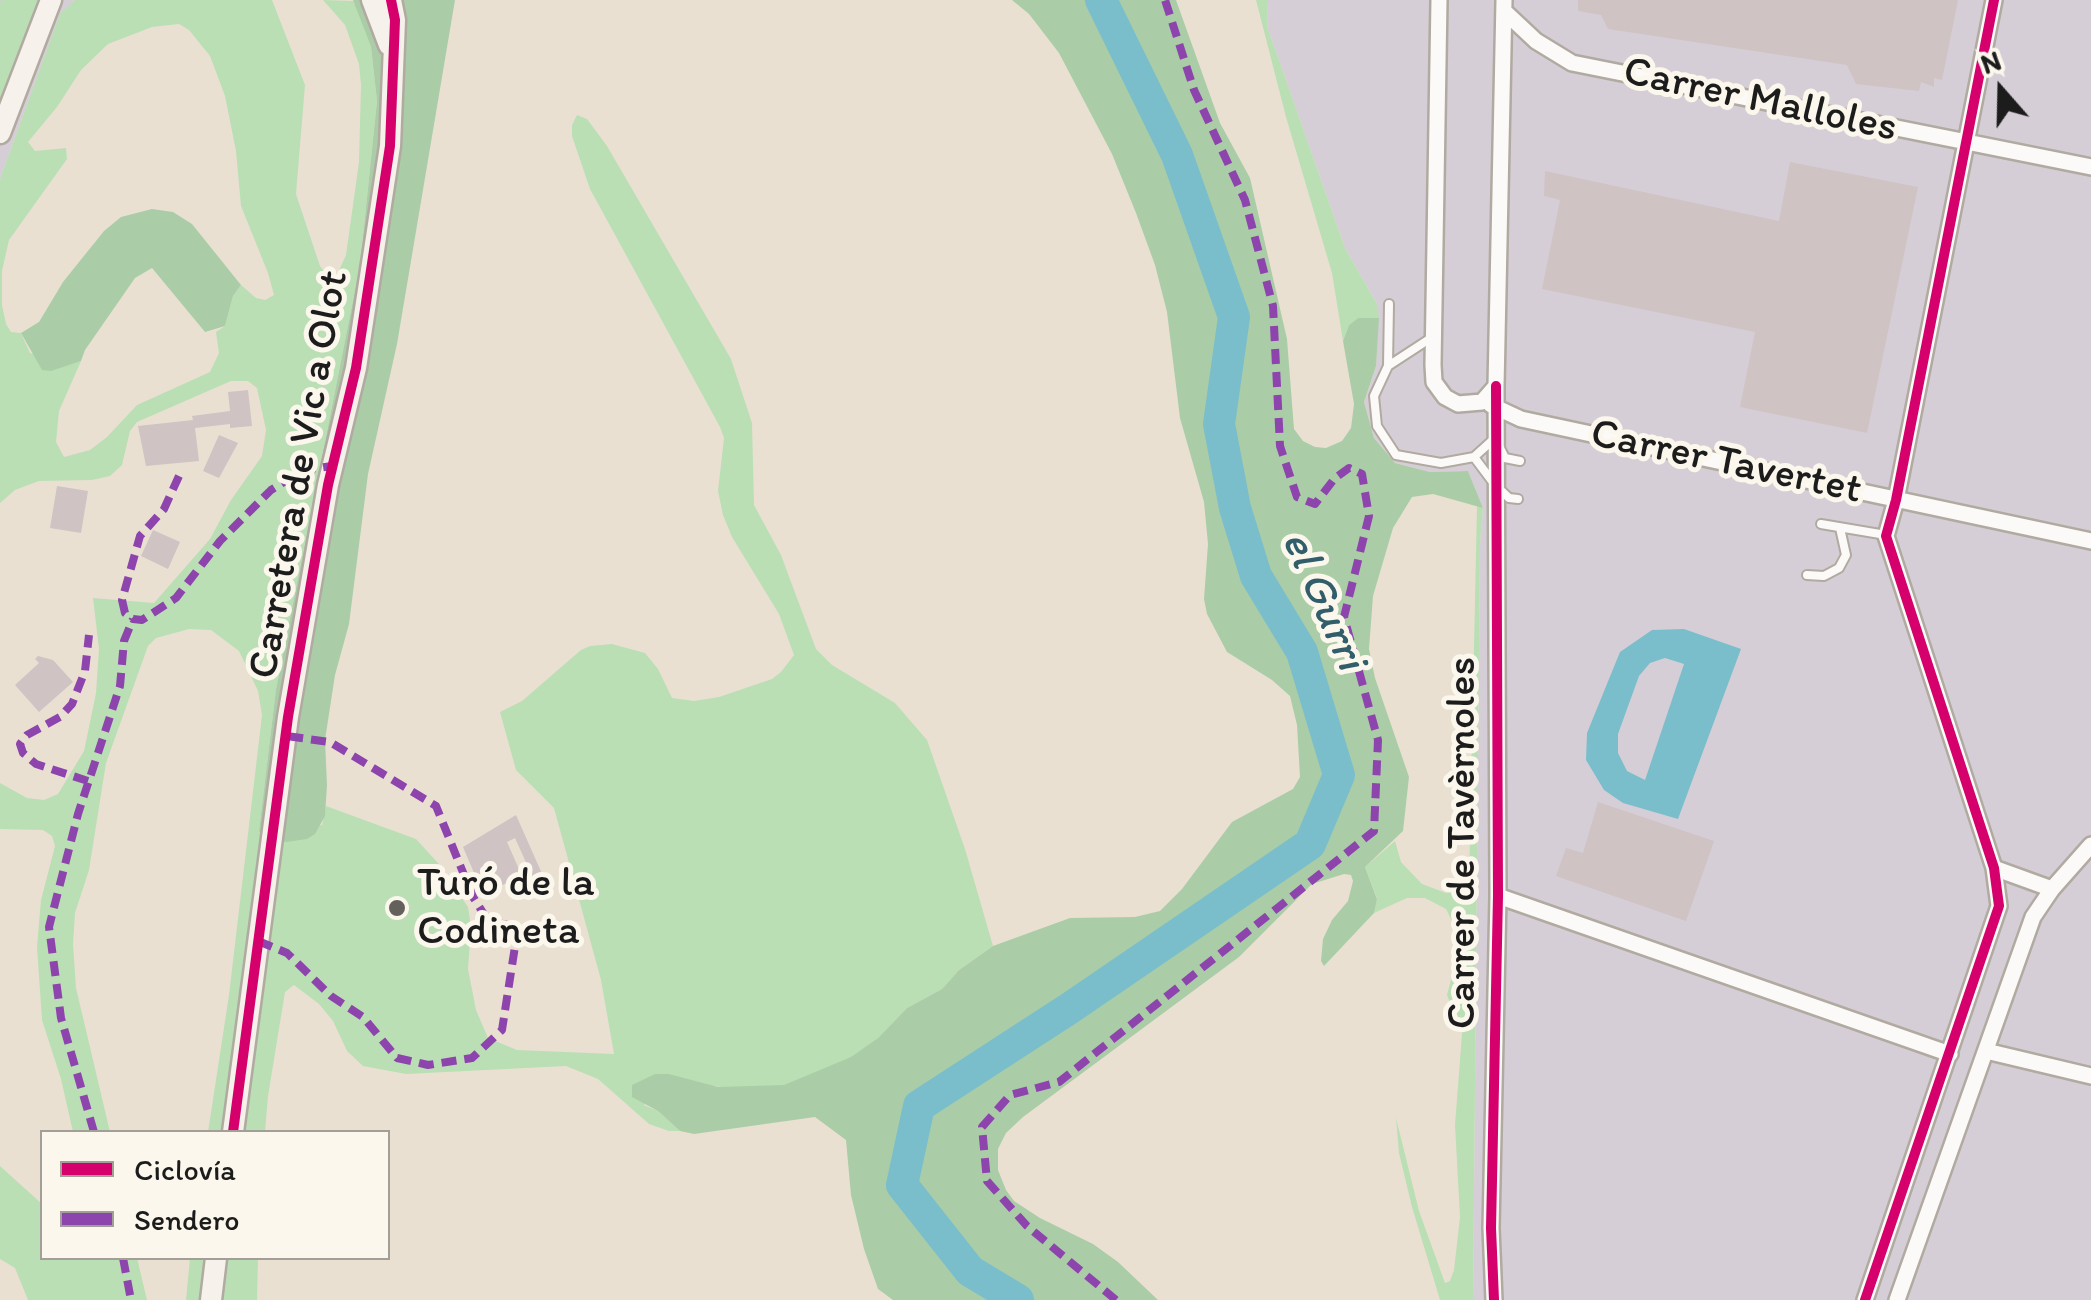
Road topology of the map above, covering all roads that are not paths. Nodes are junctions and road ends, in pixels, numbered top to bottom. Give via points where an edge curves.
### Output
1 (51, 0) edge
2 (372, 0) edge
3 (391, 0) edge
4 (1439, 0) edge
5 (1994, 0) edge
6 (1504, 6) edge
7 (394, 68) junction
8 (0, 133) edge
9 (1965, 143) junction
10 (2091, 167) edge
11 (1389, 304) dead end
12 (1434, 336) junction
13 (1388, 366) junction
14 (1489, 404) junction
15 (1495, 438) junction
16 (1474, 457) junction
17 (1520, 461) dead end
18 (1495, 485) junction
19 (1518, 499) dead end
20 (1896, 500) junction
21 (1821, 524) dead end
22 (1840, 528) junction
23 (1886, 536) junction
24 (2091, 541) edge
25 (1807, 575) dead end
26 (2091, 845) edge
27 (2091, 862) edge
28 (2074, 864) junction
29 (1994, 868) junction
30 (2052, 888) junction
31 (1498, 896) junction
32 (1986, 1052) junction
33 (1950, 1054) junction
34 (2091, 1076) edge
35 (233, 1130) edge
36 (216, 1260) edge
37 (211, 1300) edge
38 (1494, 1300) edge
39 (1865, 1300) edge
40 (1897, 1300) edge

1 - 8 street
2 - 7 street, Carretera de Vic a Olot
3 - 7 street, Carretera de Vic a Olot
4 - 12 street
5 - 9 street
6 - 9 street, Carrer Malloles via 1536,41 1572,63
6 - 14 street, Carrer de Tavèrnoles via 1496,386
7 - 35 street, Carretera de Vic a Olot via 390,146 359,349 288,717
9 - 10 street, Carrer Malloles
9 - 20 street
11 - 13 lane
12 - 13 lane
12 - 14 street via 1434,382 1445,396 1458,404
13 - 16 lane via 1374,396 1378,426 1396,455 1441,463
14 - 15 street, Carrer de Tavèrnoles
14 - 20 street, Carrer Tavertet via 1521,418
15 - 16 lane
15 - 17 lane via 1505,458
15 - 18 street, Carrer de Tavèrnoles
16 - 18 lane
18 - 19 lane
18 - 31 street, Carrer de Tavèrnoles
20 - 23 street
20 - 24 street, Carrer Tavertet
21 - 22 lane
22 - 23 lane
22 - 25 lane via 1846,555 1839,568
23 - 29 street
26 - 28 street
27 - 28 lane
28 - 30 street
29 - 30 street
29 - 33 street via 1999,906
30 - 32 street via 2033,917
31 - 33 street
31 - 38 street, Carrer de Tavèrnoles
32 - 34 street
32 - 40 street
33 - 39 street
36 - 37 street

